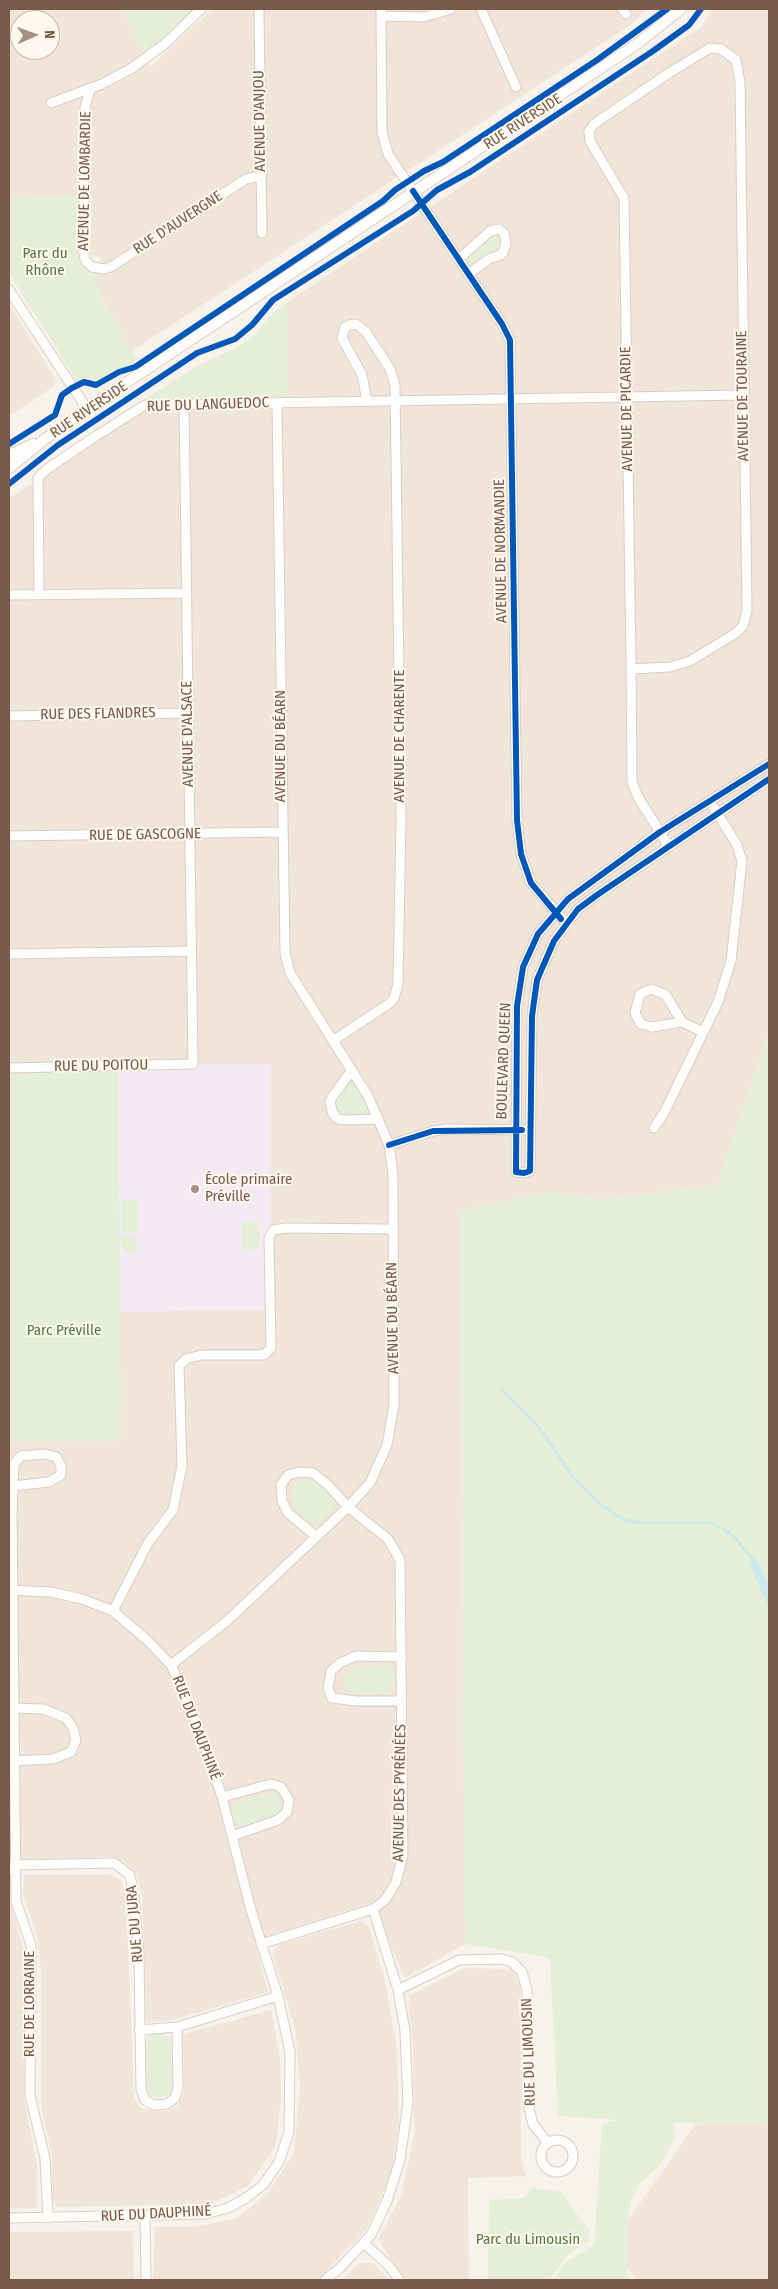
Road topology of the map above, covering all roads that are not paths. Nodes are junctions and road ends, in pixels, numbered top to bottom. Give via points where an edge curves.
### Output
1 (201, 9) edge
2 (259, 9) edge
3 (451, 9) edge
4 (481, 9) edge
5 (680, 9) edge
6 (381, 12) edge
7 (721, 49) joint
8 (516, 87) dead end
9 (90, 89) junction
10 (51, 103) dead end
11 (261, 176) junction
12 (412, 191) junction
13 (262, 233) dead end
14 (459, 259) junction
15 (94, 268) joint
16 (468, 274) junction
17 (9, 290) edge
18 (743, 395) junction
19 (627, 397) junction
20 (395, 400) junction
21 (511, 400) junction
22 (367, 401) junction
23 (277, 402) junction
24 (184, 404) junction
25 (87, 410) junction
26 (45, 439) junction
27 (9, 455) edge
28 (9, 468) edge
29 (186, 593) junction
30 (39, 594) junction
31 (9, 595) edge
32 (631, 668) junction
33 (188, 713) junction
34 (9, 716) edge
35 (769, 764) edge
36 (769, 779) edge
37 (710, 801) junction
38 (717, 812) junction
39 (282, 832) junction
40 (660, 832) junction
41 (190, 834) junction
42 (9, 836) edge
43 (668, 845) junction
44 (556, 913) junction
45 (567, 924) junction
46 (191, 951) junction
47 (9, 954) edge
48 (682, 1022) junction
49 (703, 1032) junction
50 (334, 1040) junction
51 (193, 1064) joint
52 (9, 1068) edge
53 (352, 1070) junction
54 (379, 1119) junction
55 (654, 1128) dead end
56 (515, 1130) junction
57 (530, 1130) junction
58 (389, 1145) junction
59 (392, 1230) junction
60 (13, 1486) junction
61 (348, 1507) junction
62 (10, 1512) edge
63 (317, 1537) junction
64 (10, 1590) edge
65 (113, 1611) junction
66 (11, 1658) edge
67 (402, 1658) junction
68 (171, 1665) junction
69 (401, 1701) junction
70 (13, 1708) junction
71 (12, 1761) edge
72 (222, 1797) junction
73 (232, 1836) junction
74 (12, 1867) edge
75 (373, 1909) junction
76 (261, 1944) junction
77 (398, 1990) junction
78 (278, 1996) junction
79 (177, 2027) junction
80 (140, 2030) junction
81 (547, 2142) dead end
82 (146, 2216) junction
83 (9, 2218) edge
84 (48, 2218) junction
85 (364, 2243) junction
86 (146, 2280) edge
87 (325, 2280) edge
88 (399, 2280) edge

1 - 9 street via 157,51
2 - 11 street, AVENUE D'ANJOU
3 - 6 street via 424,17
4 - 8 street
5 - 12 street, RUE RIVERSIDE via 637,44
6 - 12 street, AVENUE DE NORMANDIE via 384,143 390,159
7 - 18 street, AVENUE DE TOURAINE via 736,60 740,82
7 - 19 street, AVENUE DE PICARDIE via 710,48 669,73 594,124 589,132 590,140 624,198
9 - 10 street
9 - 15 street, AVENUE DE LOMBARDIE via 85,108 83,247 85,260
11 - 13 street, AVENUE D'ANJOU
11 - 15 street, RUE D'AUVERGNE via 246,179 111,266
12 - 14 street, AVENUE DE NORMANDIE
12 - 25 street, RUE RIVERSIDE
14 - 16 street, AVENUE DE NORMANDIE
14 - 16 street via 490,231 499,229 504,233 506,244 502,254
16 - 21 street, AVENUE DE NORMANDIE via 509,336
17 - 25 street
18 - 19 street, RUE DU LANGUEDOC
18 - 32 street, AVENUE DE TOURAINE via 747,611 743,626 710,651 680,665
19 - 21 street, RUE DU LANGUEDOC
19 - 32 street, AVENUE DE PICARDIE
20 - 21 street, RUE DU LANGUEDOC
20 - 22 street, RUE DU LANGUEDOC
20 - 22 street via 390,369 362,326 350,325 342,332 342,338 362,376
20 - 50 street, AVENUE DE CHARENTE via 401,821 398,984 390,1003
21 - 44 street, AVENUE DE NORMANDIE via 517,820 520,854 531,883
22 - 23 street, RUE DU LANGUEDOC
23 - 24 street, RUE DU LANGUEDOC
23 - 39 street, AVENUE DU BÉARN
24 - 29 street, AVENUE D'ALSACE
24 - 30 street, RUE DU LANGUEDOC via 152,404 137,408 46,469 38,478
25 - 26 street, RUE RIVERSIDE
26 - 27 street, RUE RIVERSIDE
26 - 28 street, RUE RIVERSIDE
29 - 30 street
29 - 33 street, AVENUE D'ALSACE
30 - 31 street
32 - 40 street, AVENUE DE PICARDIE via 632,782
33 - 34 street, RUE DES FLANDRES
33 - 41 street, AVENUE D'ALSACE
35 - 37 street, BOULEVARD QUEEN
36 - 38 street, BOULEVARD QUEEN
37 - 38 street
37 - 40 street, BOULEVARD QUEEN
38 - 43 street, BOULEVARD QUEEN
38 - 49 street via 737,845 742,872 729,969 724,988
39 - 41 street, RUE DE GASCOGNE
39 - 50 street, AVENUE DU BÉARN via 287,962 290,973
40 - 43 street, AVENUE DE PICARDIE
40 - 44 street, BOULEVARD QUEEN via 568,899
41 - 42 street, RUE DE GASCOGNE
41 - 46 street, AVENUE D'ALSACE
43 - 45 street, BOULEVARD QUEEN via 578,909
44 - 45 street, AVENUE DE NORMANDIE
44 - 56 street, BOULEVARD QUEEN via 538,934 523,967 517,1006
45 - 57 street, BOULEVARD QUEEN via 554,941 537,980 532,1016
46 - 47 street
46 - 51 street, AVENUE D'ALSACE
48 - 48 street via 666,994 651,989 640,994 635,1013 641,1024 652,1027
48 - 49 street
49 - 55 street
50 - 53 street, AVENUE DU BÉARN
51 - 52 street, RUE DU POITOU
53 - 54 street, AVENUE DU BÉARN
53 - 54 street via 330,1102 333,1114 346,1120
54 - 58 street, AVENUE DU BÉARN
56 - 57 street
56 - 57 street, BOULEVARD QUEEN via 516,1172 524,1174 530,1171
56 - 58 street via 433,1131
58 - 59 street, AVENUE DU BÉARN via 393,1175
59 - 61 street, AVENUE DU BÉARN via 394,1404 387,1445 370,1483
59 - 65 street via 273,1230 268,1238 271,1348 264,1355 202,1355 186,1359 179,1366 182,1466 173,1510 148,1543
60 - 60 street, RUE DE LORRAINE via 14,1464 21,1456 45,1454 56,1457 61,1466 61,1475 49,1482
60 - 62 street, RUE DE LORRAINE
61 - 63 street, AVENUE DU BÉARN
61 - 63 street via 313,1473 288,1475 282,1485 282,1501 288,1513
61 - 67 street, AVENUE DES PYRÉNÉES via 388,1539 400,1560
62 - 64 street, RUE DE LORRAINE
63 - 68 street, AVENUE DU BÉARN via 227,1621
64 - 65 street, RUE DU DAUPHINÉ via 51,1592
64 - 66 street, RUE DE LORRAINE
65 - 68 street, RUE DU DAUPHINÉ
66 - 70 street, RUE DE LORRAINE
67 - 69 street, AVENUE DES PYRÉNÉES
67 - 69 street via 356,1656 348,1659 330,1671 328,1688 332,1698
68 - 72 street, RUE DU DAUPHINÉ via 196,1721
69 - 75 street, AVENUE DES PYRÉNÉES via 403,1855 396,1882 385,1900
70 - 71 street, RUE DE LORRAINE
70 - 71 street via 43,1709 66,1718 76,1740 71,1752 53,1759
71 - 74 street, RUE DE LORRAINE
72 - 73 street, RUE DU DAUPHINÉ
72 - 73 street, RUE DU DAUPHINÉ via 271,1784 281,1787 289,1800 287,1812 278,1820
73 - 76 street, RUE DU DAUPHINÉ
74 - 80 street, RUE DU JURA via 114,1863 130,1875 139,1958
74 - 84 street, RUE DE LORRAINE via 16,1901 31,1944 30,2096 45,2158
75 - 76 street, AVENUE DES PYRÉNÉES
75 - 77 street
76 - 78 street, RUE DU DAUPHINÉ
77 - 81 street, RUE DU LIMOUSIN via 459,1960 502,1959 512,1962 522,1972 527,1990 527,2101 533,2124
77 - 85 street via 405,2031 408,2102 400,2160 388,2201
78 - 79 street
78 - 82 street, RUE DU DAUPHINÉ via 290,2052 289,2132 279,2162 262,2186 228,2208 206,2214
79 - 80 street
79 - 80 street, RUE DU JURA via 178,2088 175,2098 167,2104 154,2105 144,2100 140,2089
82 - 84 street, RUE DU DAUPHINÉ
82 - 86 street
83 - 84 street, RUE DU DAUPHINÉ
85 - 87 street
85 - 88 street

